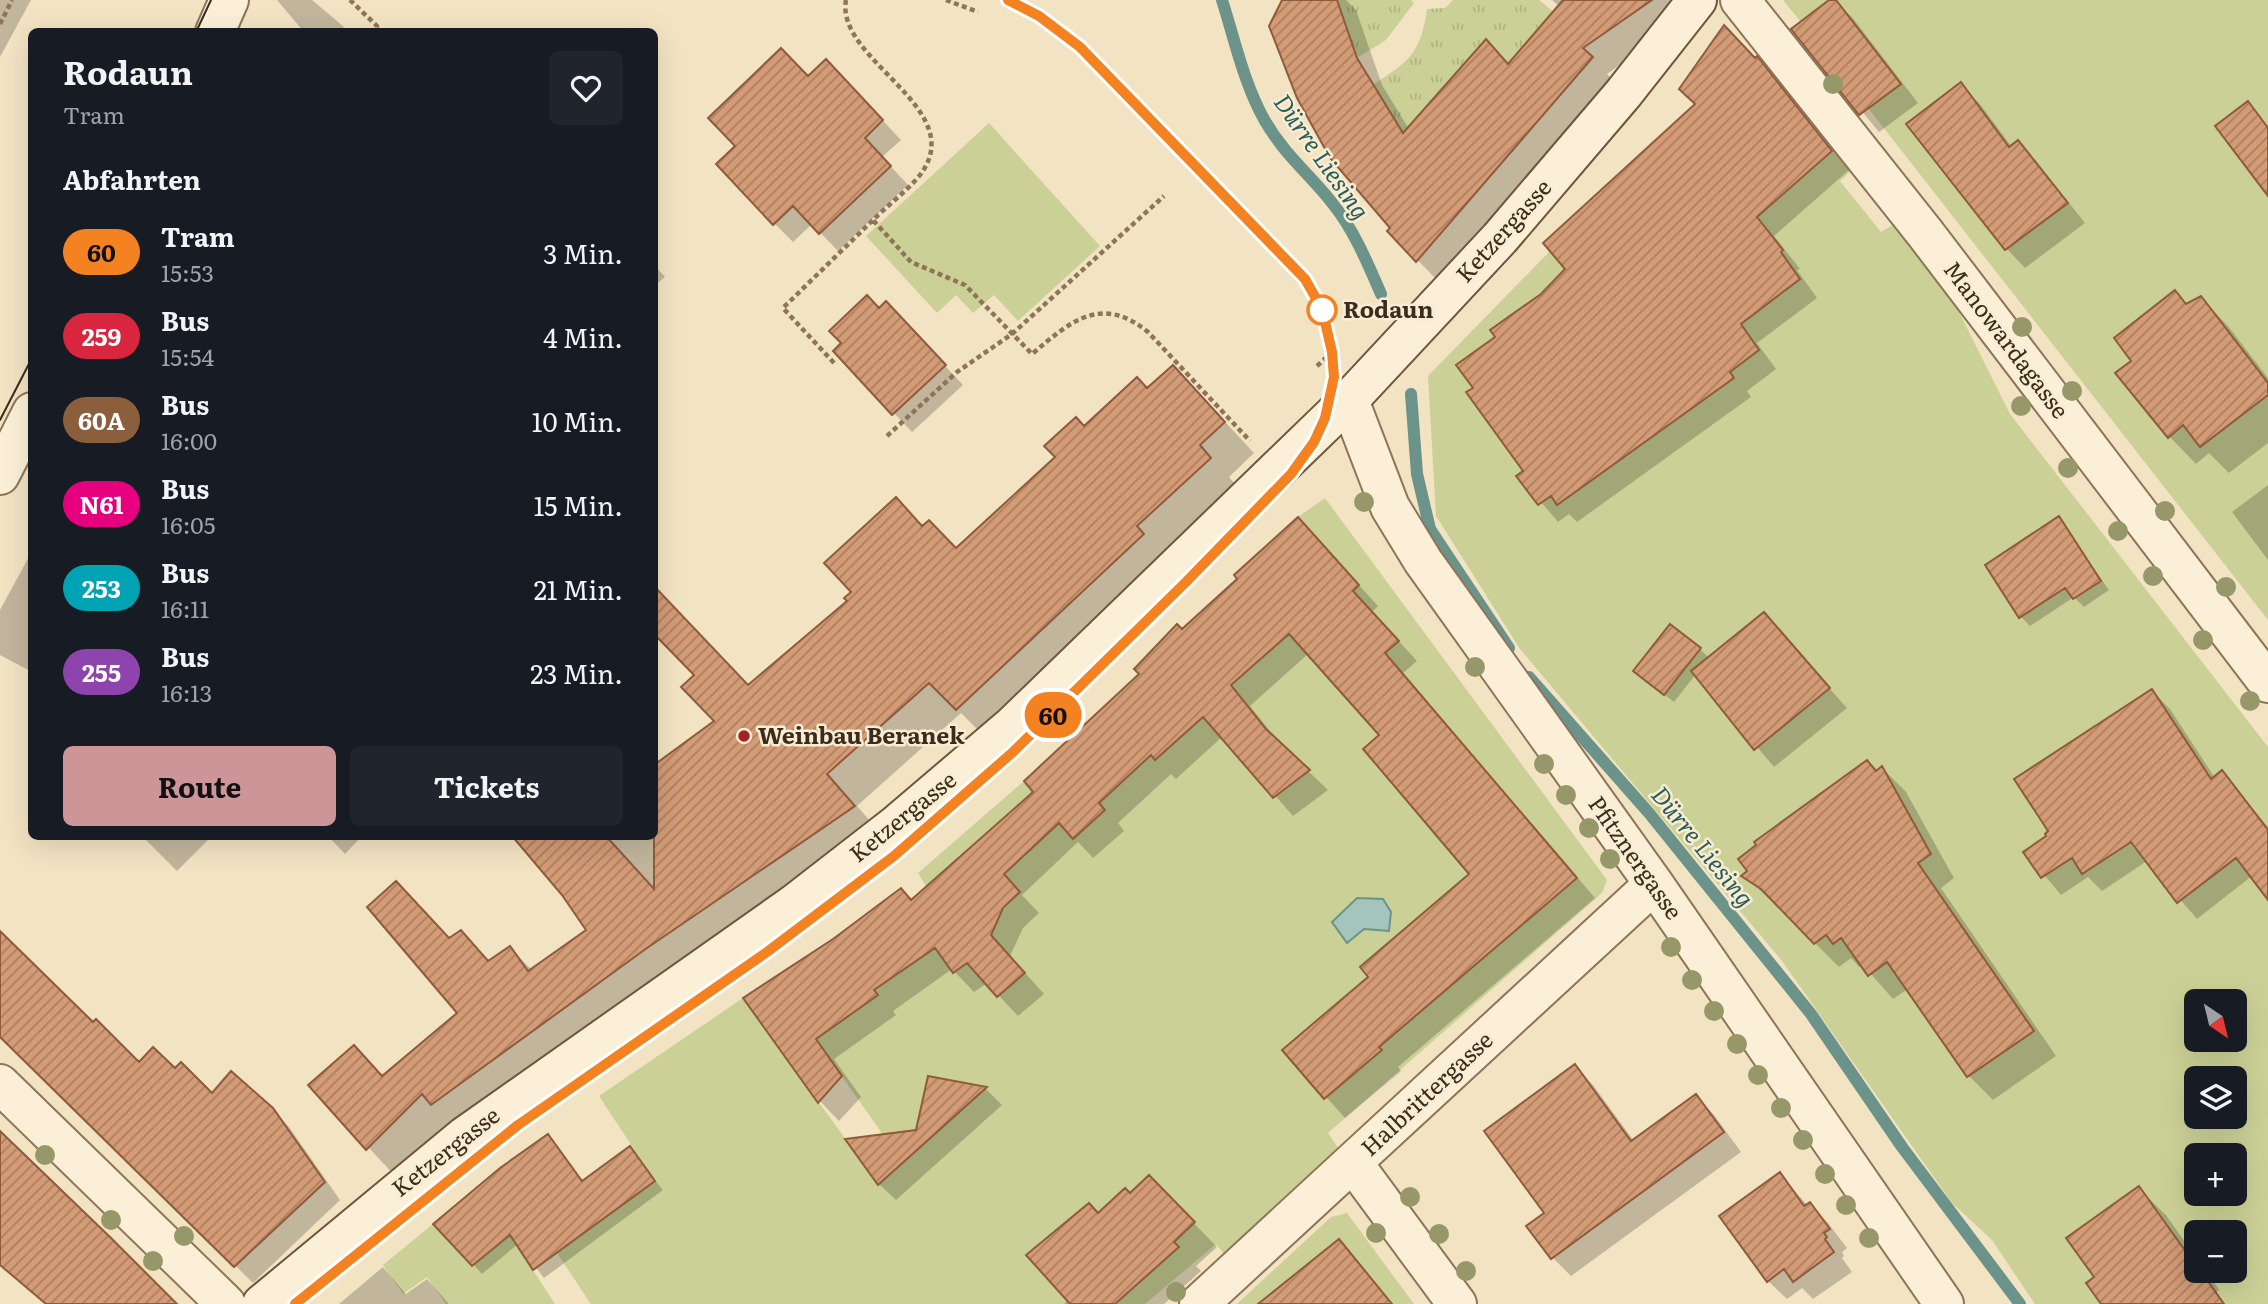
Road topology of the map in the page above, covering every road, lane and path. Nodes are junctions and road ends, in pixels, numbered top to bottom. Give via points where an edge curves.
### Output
1 (12, 0) edge
2 (229, 0) edge
3 (350, 0) edge
4 (846, 0) edge
5 (946, 0) edge
6 (1697, 0) edge
7 (1740, 0) edge
8 (978, 12) dead end
9 (0, 24) edge
10 (217, 28) edge
11 (377, 28) edge
12 (1164, 197) dead end
13 (873, 220) junction
14 (1012, 334) junction
15 (834, 363) dead end
16 (1349, 400) junction
17 (28, 420) edge
18 (887, 436) dead end
19 (1279, 471) junction
20 (0, 475) edge
21 (2268, 683) edge
22 (1654, 884) junction
23 (0, 1084) edge
24 (1353, 1163) junction
25 (226, 1304) edge
26 (262, 1304) edge
27 (1199, 1304) edge
28 (1457, 1304) edge
29 (1944, 1304) edge

1 - 9 path
2 - 10 street
3 - 11 path
4 - 13 path via 844,12 852,36 916,105 930,142 920,174
5 - 8 path
6 - 16 street, Ketzergasse via 1500,238
7 - 21 street, Manowardagasse via 1925,233
12 - 14 path
13 - 14 path via 911,262 965,285
13 - 15 path via 783,308
14 - 18 path via 957,372
14 - 19 path via 1032,354 1067,325 1090,315 1113,312 1132,319
16 - 19 street, Ketzergasse
16 - 22 street, Pfitznergasse via 1390,507 1423,561
17 - 20 street
19 - 26 street, Ketzergasse via 1012,726 897,824 794,904 465,1136
22 - 24 street, Halbrittergasse
22 - 29 street, Pfitznergasse
23 - 25 street
24 - 27 street, Halbrittergasse
24 - 28 street

